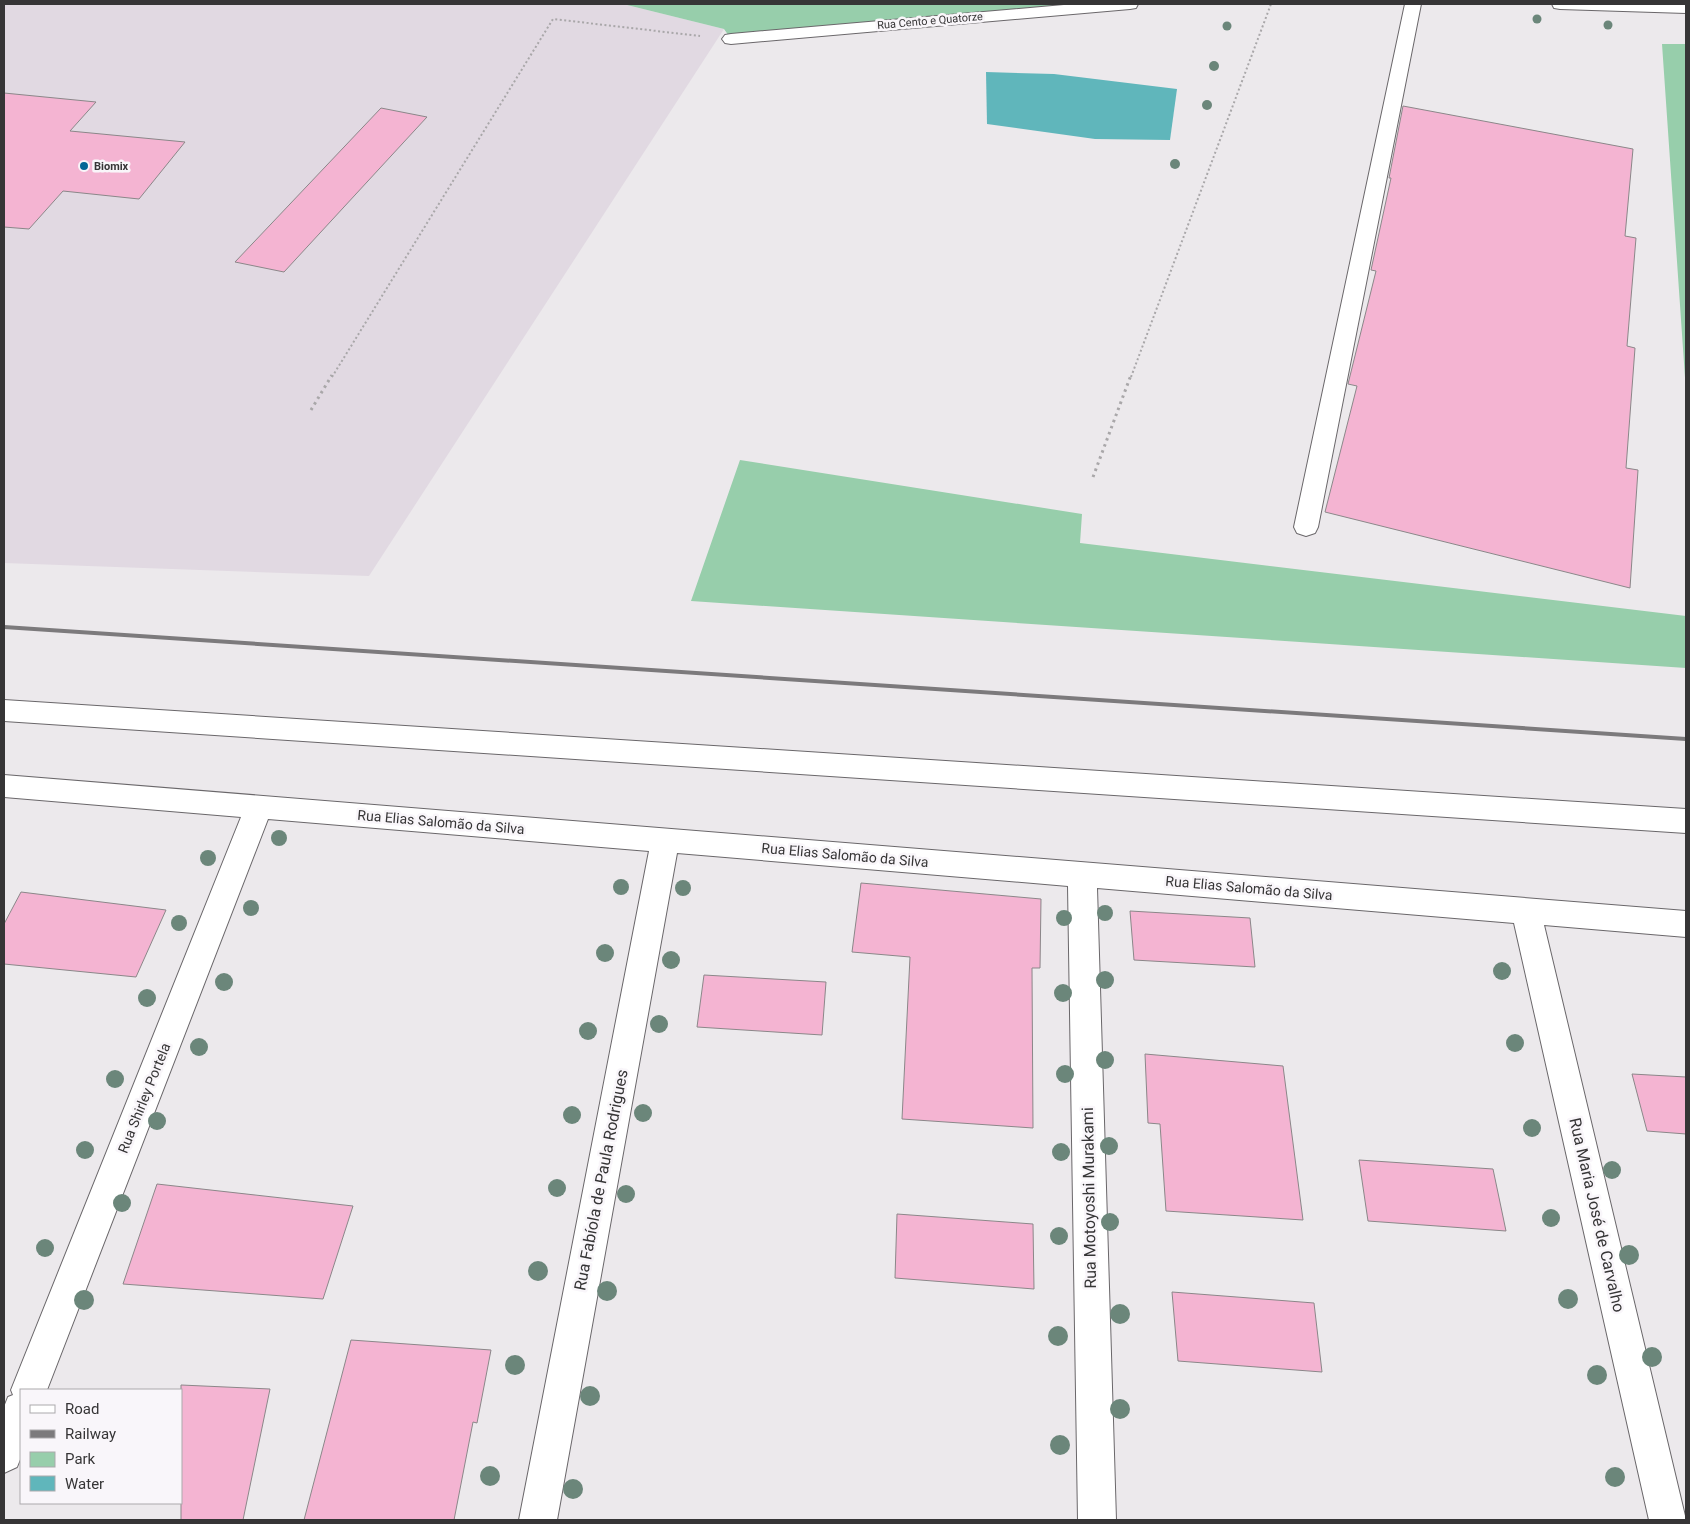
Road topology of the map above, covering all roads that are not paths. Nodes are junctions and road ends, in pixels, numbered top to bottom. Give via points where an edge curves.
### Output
1 (1130, 4) edge
2 (1413, 4) edge
3 (1560, 4) edge
4 (1686, 8) edge
5 (731, 39) road end
6 (1306, 526) dead end
7 (4, 710) edge
8 (4, 786) edge
9 (259, 806) junction
10 (1686, 822) edge
11 (665, 840) junction
12 (1082, 875) junction
13 (1526, 911) junction
14 (1686, 924) edge
15 (29, 1389) edge
16 (20, 1413) edge
17 (4, 1454) edge
18 (538, 1520) edge
19 (1097, 1520) edge
20 (1668, 1520) edge

1 - 5 street, Rua Cento e Quatorze
2 - 6 street
3 - 4 street
7 - 10 street
8 - 9 street, Rua Elias Salomão da Silva
9 - 11 street, Rua Elias Salomão da Silva
9 - 15 street, Rua Shirley Portela
11 - 12 street, Rua Elias Salomão da Silva
11 - 18 street, Rua Fabíola de Paula Rodrigues
12 - 13 street, Rua Elias Salomão da Silva
12 - 19 street, Rua Motoyoshi Murakami
13 - 14 street, Rua Elias Salomão da Silva
13 - 20 street, Rua Maria José de Carvalho
16 - 17 street

